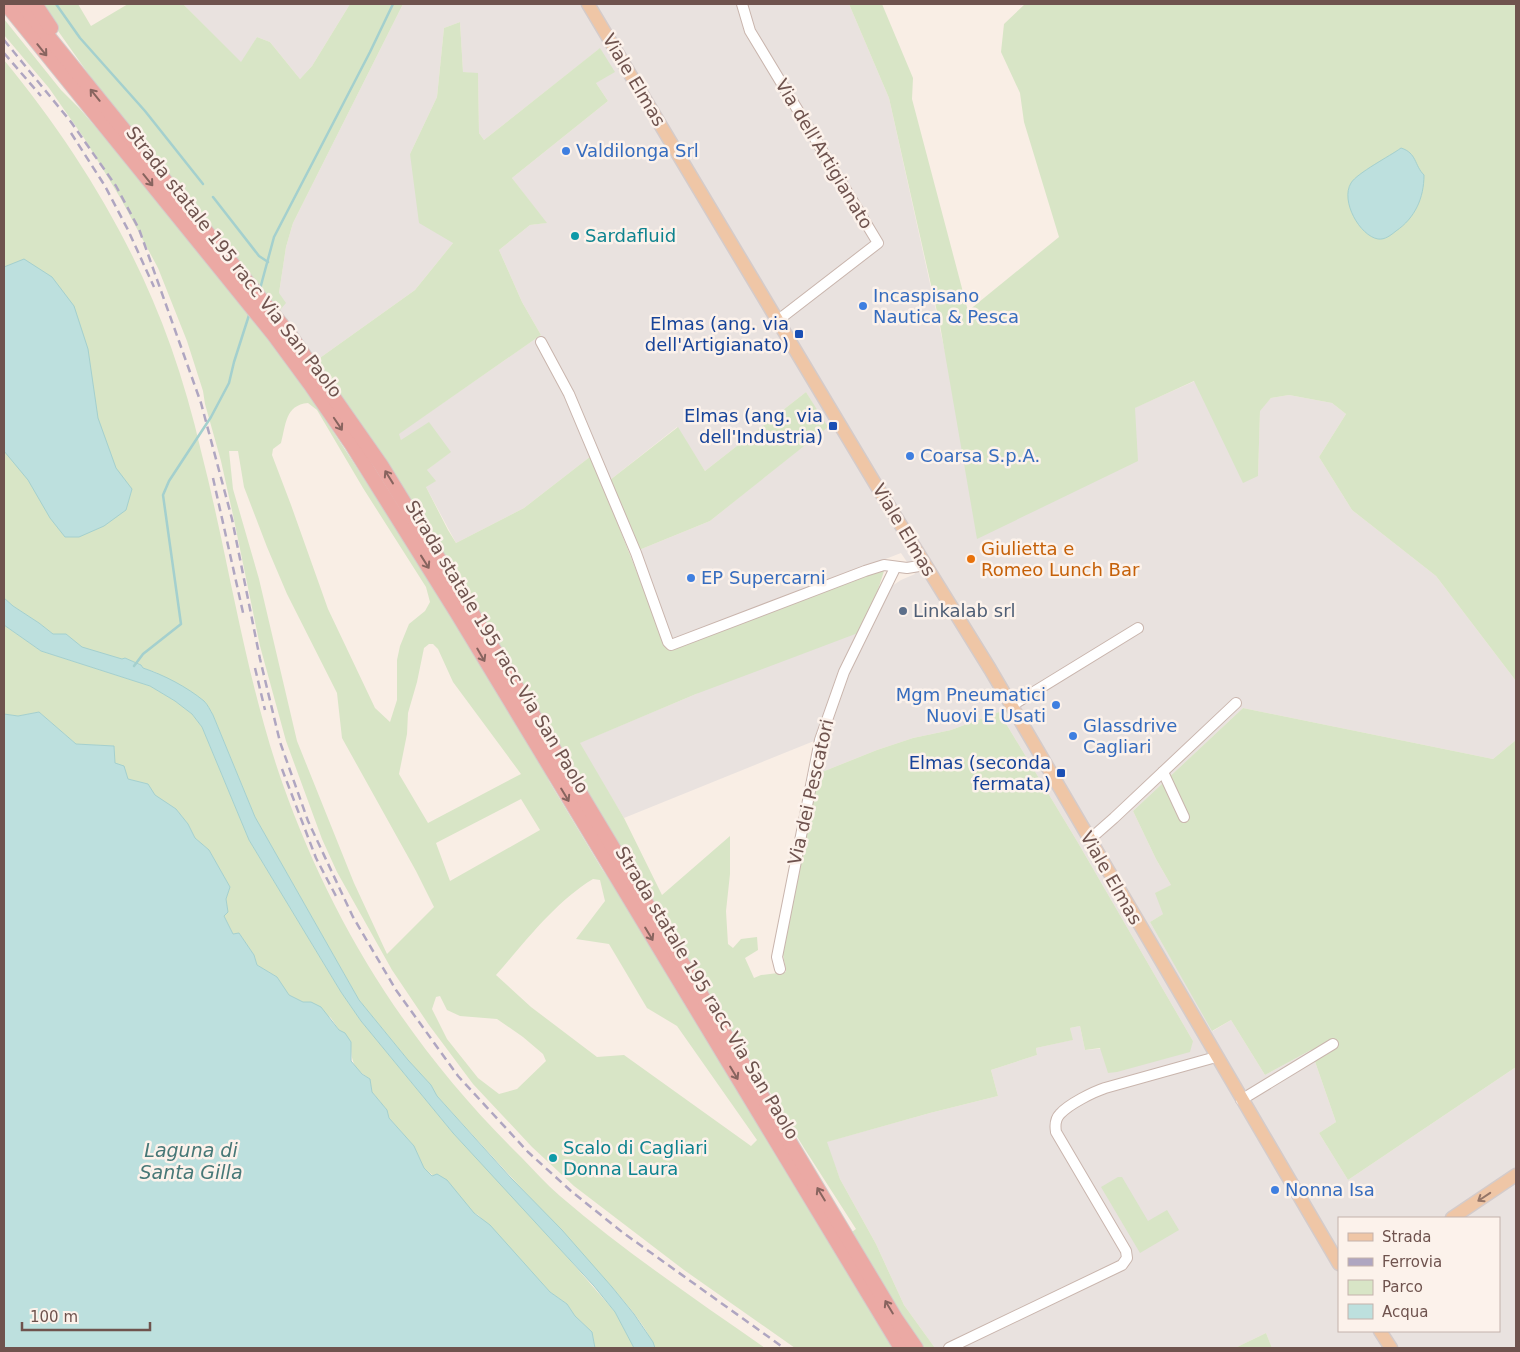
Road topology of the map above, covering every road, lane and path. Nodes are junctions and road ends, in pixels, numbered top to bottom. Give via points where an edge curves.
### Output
1 (34, 4) edge
2 (588, 4) edge
3 (742, 4) edge
4 (11, 7) edge
5 (64, 58) junction
6 (121, 137) junction
7 (777, 321) junction
8 (541, 342) dead end
9 (925, 565) junction
10 (895, 568) junction
11 (1138, 628) dead end
12 (1236, 703) dead end
13 (1011, 706) junction
14 (1163, 772) junction
15 (1184, 816) dead end
16 (1089, 840) junction
17 (780, 969) dead end
18 (1333, 1044) dead end
19 (1216, 1057) junction
20 (1241, 1100) junction
21 (1516, 1175) edge
22 (1453, 1217) edge
23 (842, 1240) junction
24 (1338, 1262) edge
25 (1381, 1332) edge
26 (901, 1348) edge
27 (916, 1348) edge
28 (949, 1348) edge
29 (1391, 1348) edge

1 - 5 highway via 60,42
2 - 7 main road, Viale Elmas
3 - 7 street, Via dell'Artigianato via 750,30 878,243
4 - 5 highway, Strada statale 195 racc Via San Paolo
4 -> 6 highway, Strada statale 195 racc Via San Paolo
6 -> 5 highway, Strada statale 195 racc Via San Paolo
6 - 23 highway, Strada statale 195 racc Via San Paolo via 232,283 381,465 469,608
7 - 9 main road, Viale Elmas
8 - 10 street via 569,394 671,645 865,571 884,565
9 - 10 street
9 - 13 main road, Viale Elmas
10 - 17 street, Via dei Pescatori via 844,672 820,740 776,957
11 - 13 street
12 - 14 street
13 - 16 main road, Viale Elmas
14 - 15 street
14 - 16 street
16 - 19 main road, Viale Elmas
18 - 20 street
19 - 20 main road, Viale Elmas
19 - 28 street via 1093,1092 1060,1113 1056,1132 1126,1251 1127,1258 1122,1265
20 - 24 main road, Viale Elmas
21 -> 22 main road
23 - 26 highway, Strada statale 195 racc Via San Paolo
27 -> 23 highway, Strada statale 195 racc Via San Paolo
25 - 29 main road

